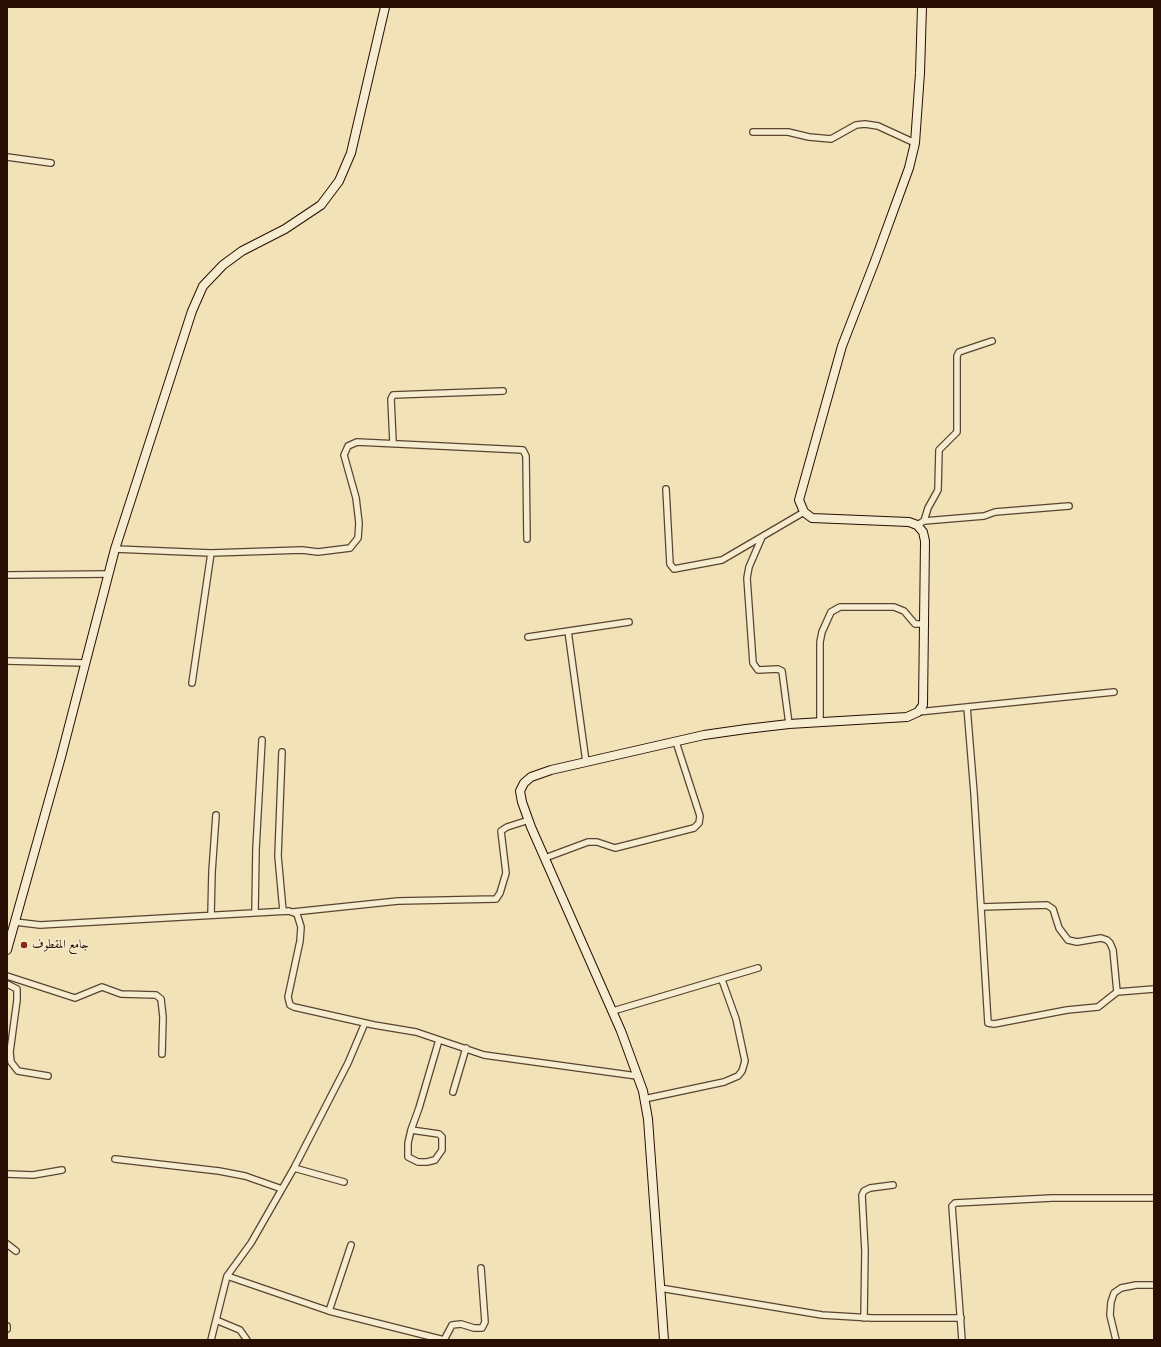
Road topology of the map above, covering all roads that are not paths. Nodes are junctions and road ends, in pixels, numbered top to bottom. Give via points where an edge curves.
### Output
1 (384, 7) edge
2 (922, 7) edge
3 (753, 132) dead end
4 (915, 143) junction
5 (7, 157) edge
6 (51, 163) dead end
7 (992, 341) dead end
8 (503, 390) dead end
9 (394, 442) junction
10 (666, 489) dead end
11 (1069, 506) dead end
12 (804, 512) junction
13 (921, 523) junction
14 (762, 537) junction
15 (527, 539) dead end
16 (115, 550) junction
17 (211, 553) junction
18 (7, 574) edge
19 (109, 574) junction
20 (629, 622) dead end
21 (924, 624) junction
22 (568, 631) junction
23 (528, 637) dead end
24 (7, 661) edge
25 (85, 663) junction
26 (192, 683) dead end
27 (1114, 692) dead end
28 (967, 708) junction
29 (918, 712) junction
30 (820, 722) junction
31 (789, 724) junction
32 (262, 740) dead end
33 (676, 742) junction
34 (282, 752) dead end
35 (586, 762) junction
36 (216, 815) dead end
37 (529, 820) junction
38 (545, 858) junction
39 (981, 907) junction
40 (283, 911) junction
41 (255, 912) junction
42 (293, 912) junction
43 (211, 915) junction
44 (15, 922) junction
45 (7, 950) edge
46 (758, 968) dead end
47 (7, 976) edge
48 (722, 980) junction
49 (7, 984) edge
50 (1154, 989) edge
51 (1117, 992) junction
52 (613, 1011) junction
53 (365, 1024) junction
54 (439, 1040) junction
55 (466, 1048) junction
56 (162, 1054) dead end
57 (48, 1076) dead end
58 (638, 1076) junction
59 (453, 1092) dead end
60 (644, 1099) junction
61 (411, 1130) junction
62 (115, 1159) dead end
63 (294, 1168) junction
64 (62, 1170) dead end
65 (7, 1174) edge
66 (344, 1182) dead end
67 (893, 1185) dead end
68 (282, 1189) junction
69 (1154, 1198) edge
70 (7, 1244) edge
71 (350, 1245) dead end
72 (16, 1251) dead end
73 (482, 1268) dead end
74 (227, 1276) junction
75 (1154, 1285) edge
76 (660, 1288) junction
77 (329, 1311) junction
78 (864, 1318) junction
79 (961, 1318) junction
80 (216, 1320) junction
81 (211, 1340) edge
82 (247, 1340) edge
83 (444, 1340) edge
84 (664, 1340) edge
85 (962, 1340) edge
86 (1116, 1340) edge

1 - 16 street via 352,147 339,181 321,205 285,229 242,251 223,265 203,286 192,311
2 - 4 street
3 - 4 street via 788,132 831,139 856,125 865,124 878,126
4 - 12 street via 895,208 842,346 799,494 800,506
5 - 6 street
7 - 13 street via 959,352 957,356 957,432 939,450 938,490
8 - 9 street via 393,395 391,399
9 - 15 street via 523,450 526,456
9 - 17 street via 357,442 350,444 346,449 345,458 359,523 358,538 350,548 318,552 302,550
10 - 14 street via 670,564 674,569 722,560
11 - 13 street via 995,512 984,516
12 - 13 street via 817,519
12 - 14 street
13 - 21 street via 924,536
14 - 31 street via 747,578 753,665 760,671 778,669 782,672
16 - 17 street
16 - 19 street
17 - 26 street
18 - 19 street
19 - 25 street
20 - 22 street
21 - 29 street via 924,700
21 - 30 street via 915,624 904,611 894,607 840,606 831,612 820,642
22 - 23 street
22 - 35 street
24 - 25 street
25 - 44 street
27 - 28 street
28 - 29 street
28 - 39 street
29 - 30 street via 907,717
30 - 31 street
31 - 33 street via 746,728
32 - 41 street
33 - 35 street
33 - 38 street via 700,816 699,823 694,828 615,848 588,842
34 - 40 street via 278,856
35 - 37 street via 544,772 524,783 520,791
36 - 43 street
37 - 38 street
37 - 42 street via 501,831 506,873 496,899 398,901
38 - 52 street
39 - 51 street via 1047,905 1053,909 1068,940 1107,940 1113,950
39 - 51 street via 990,1024 1098,1007
40 - 41 street
40 - 42 street
41 - 43 street
42 - 53 street via 299,917 301,927 288,997 290,1005
43 - 44 street via 40,925
44 - 45 street
46 - 48 street
47 - 56 street via 75,998 102,987 121,994 156,995 161,999 163,1017
48 - 52 street
48 - 60 street via 736,1019 745,1060 742,1071 738,1076 724,1082
49 - 57 street via 16,990 17,1000 11,1062 18,1071
50 - 51 street
52 - 58 street
53 - 54 street via 416,1032
53 - 63 street
54 - 55 street
54 - 61 street
55 - 58 street via 484,1055
55 - 59 street
58 - 60 street
60 - 76 street via 648,1119
61 - 61 street via 439,1134 442,1137 442,1150 435,1160 418,1162 408,1157
62 - 68 street via 219,1171 245,1176
63 - 66 street
63 - 68 street
64 - 65 street via 33,1175
67 - 78 street via 870,1188 862,1193 865,1251
68 - 74 street via 251,1243
69 - 79 street via 1052,1198 956,1203 952,1206
70 - 72 street
71 - 77 street
73 - 83 street via 485,1322 482,1328 452,1325
74 - 77 street
74 - 80 street
75 - 86 street via 1121,1288 1114,1293 1110,1315
76 - 78 street via 822,1315
76 - 84 street
77 - 83 street
78 - 79 street
79 - 85 street
80 - 81 street
80 - 82 street via 240,1330

